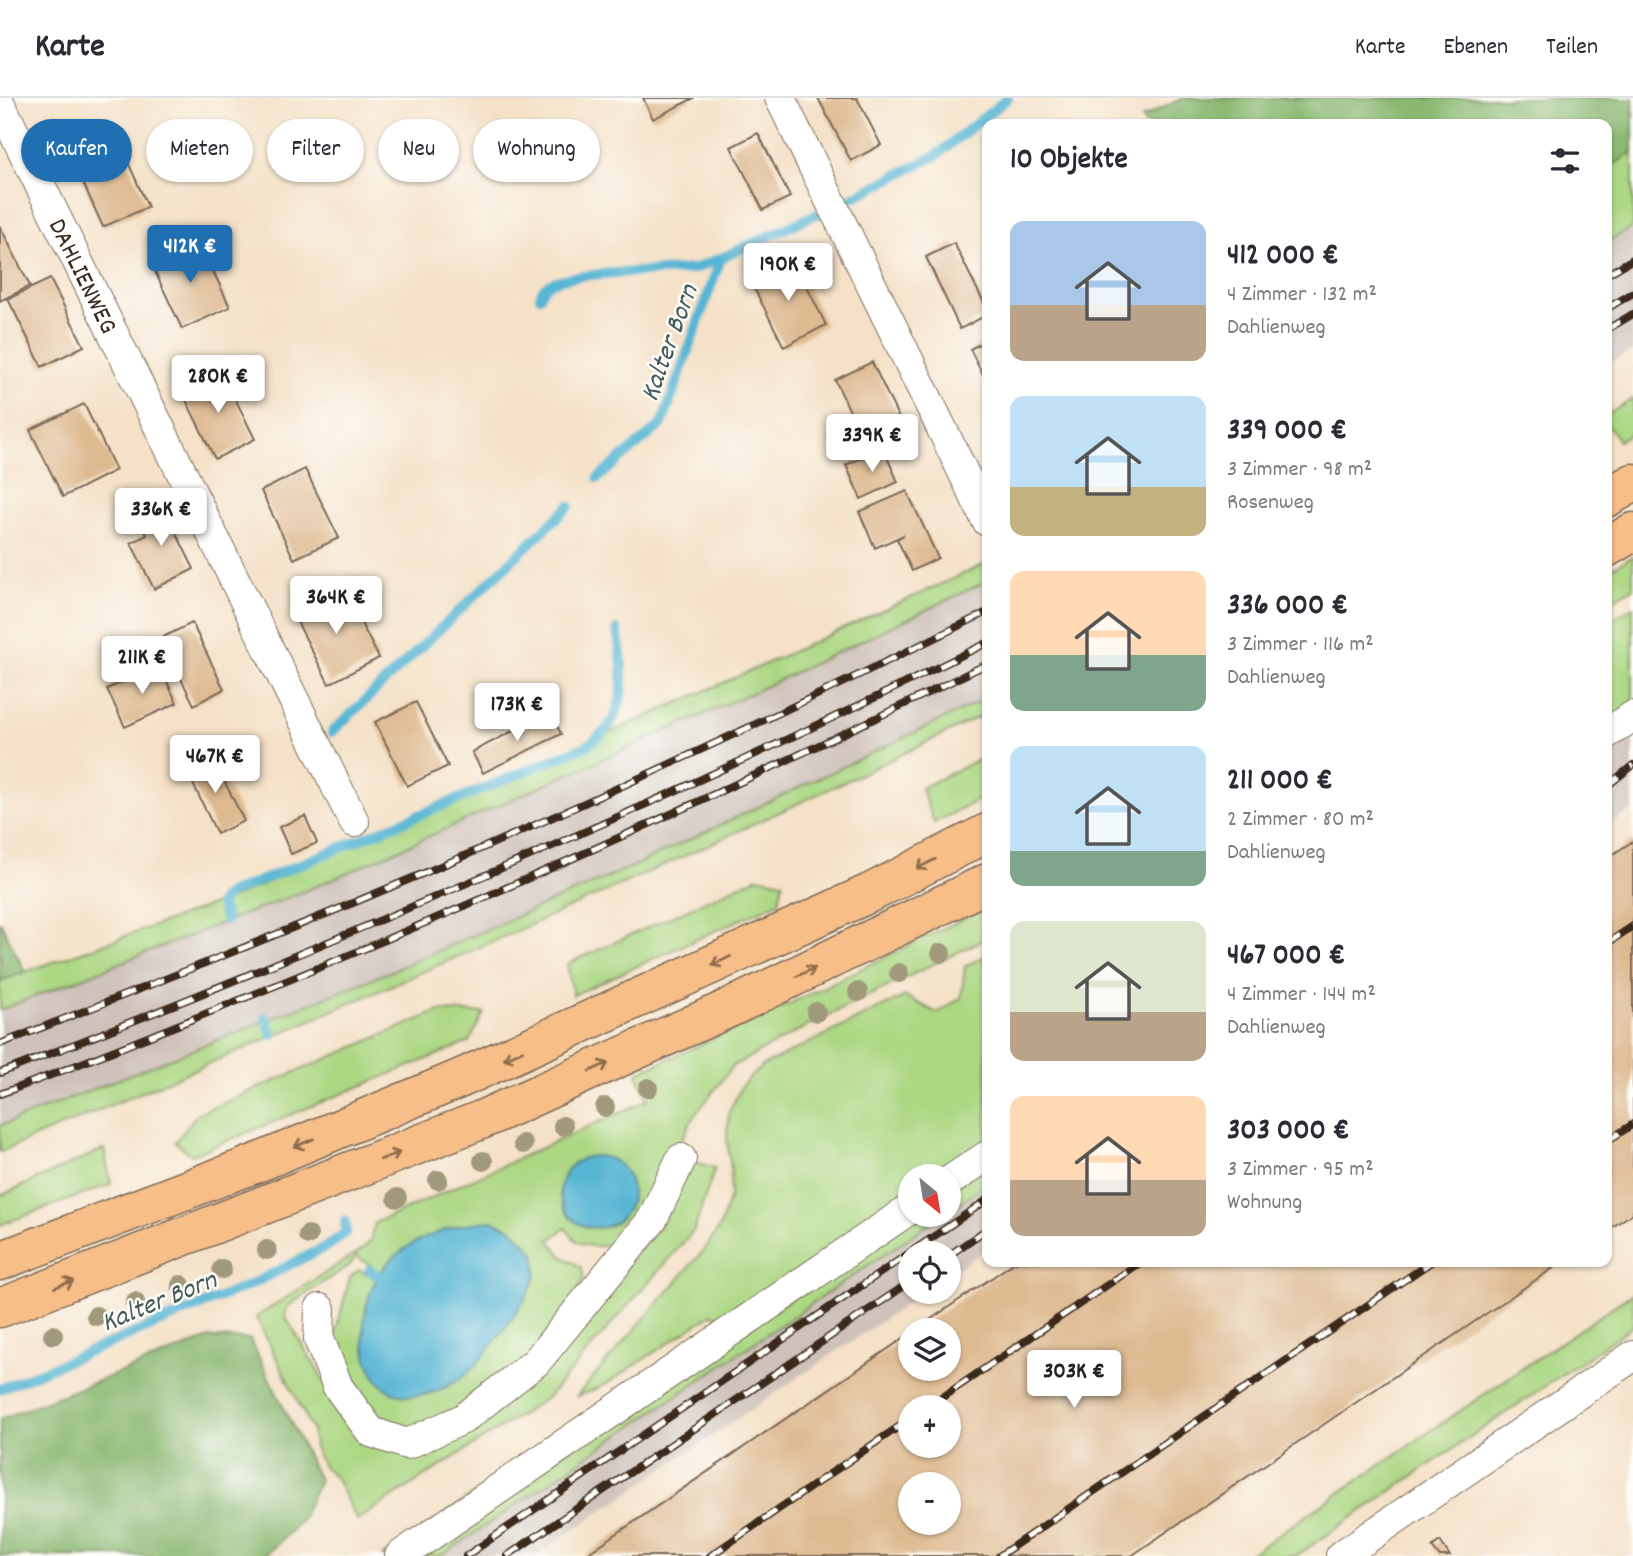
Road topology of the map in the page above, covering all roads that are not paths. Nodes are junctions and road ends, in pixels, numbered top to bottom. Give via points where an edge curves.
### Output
1 (780, 98) edge
2 (0, 104) edge
3 (1633, 482) edge
4 (1612, 494) edge
5 (982, 511) edge
6 (1633, 532) edge
7 (1612, 544) edge
8 (1633, 716) edge
9 (1612, 730) edge
10 (354, 822) dead end
11 (982, 836) edge
12 (982, 885) edge
13 (681, 1159) dead end
14 (982, 1159) edge
15 (961, 1173) edge
16 (898, 1217) edge
17 (0, 1261) edge
18 (0, 1308) edge
19 (320, 1309) dead end
20 (1633, 1356) edge
21 (400, 1556) edge
22 (1341, 1556) edge

1 - 5 street
2 - 10 street, DAHLIENWEG
3 - 4 main road
6 - 7 main road
8 - 9 street
11 -> 17 main road via 870,893 459,1079 257,1163
18 -> 12 main road via 481,1120 736,1005
13 - 19 street via 652,1220 536,1362 463,1419 407,1444 371,1432 338,1387 319,1339
14 - 15 street
16 - 21 street
20 - 22 street

